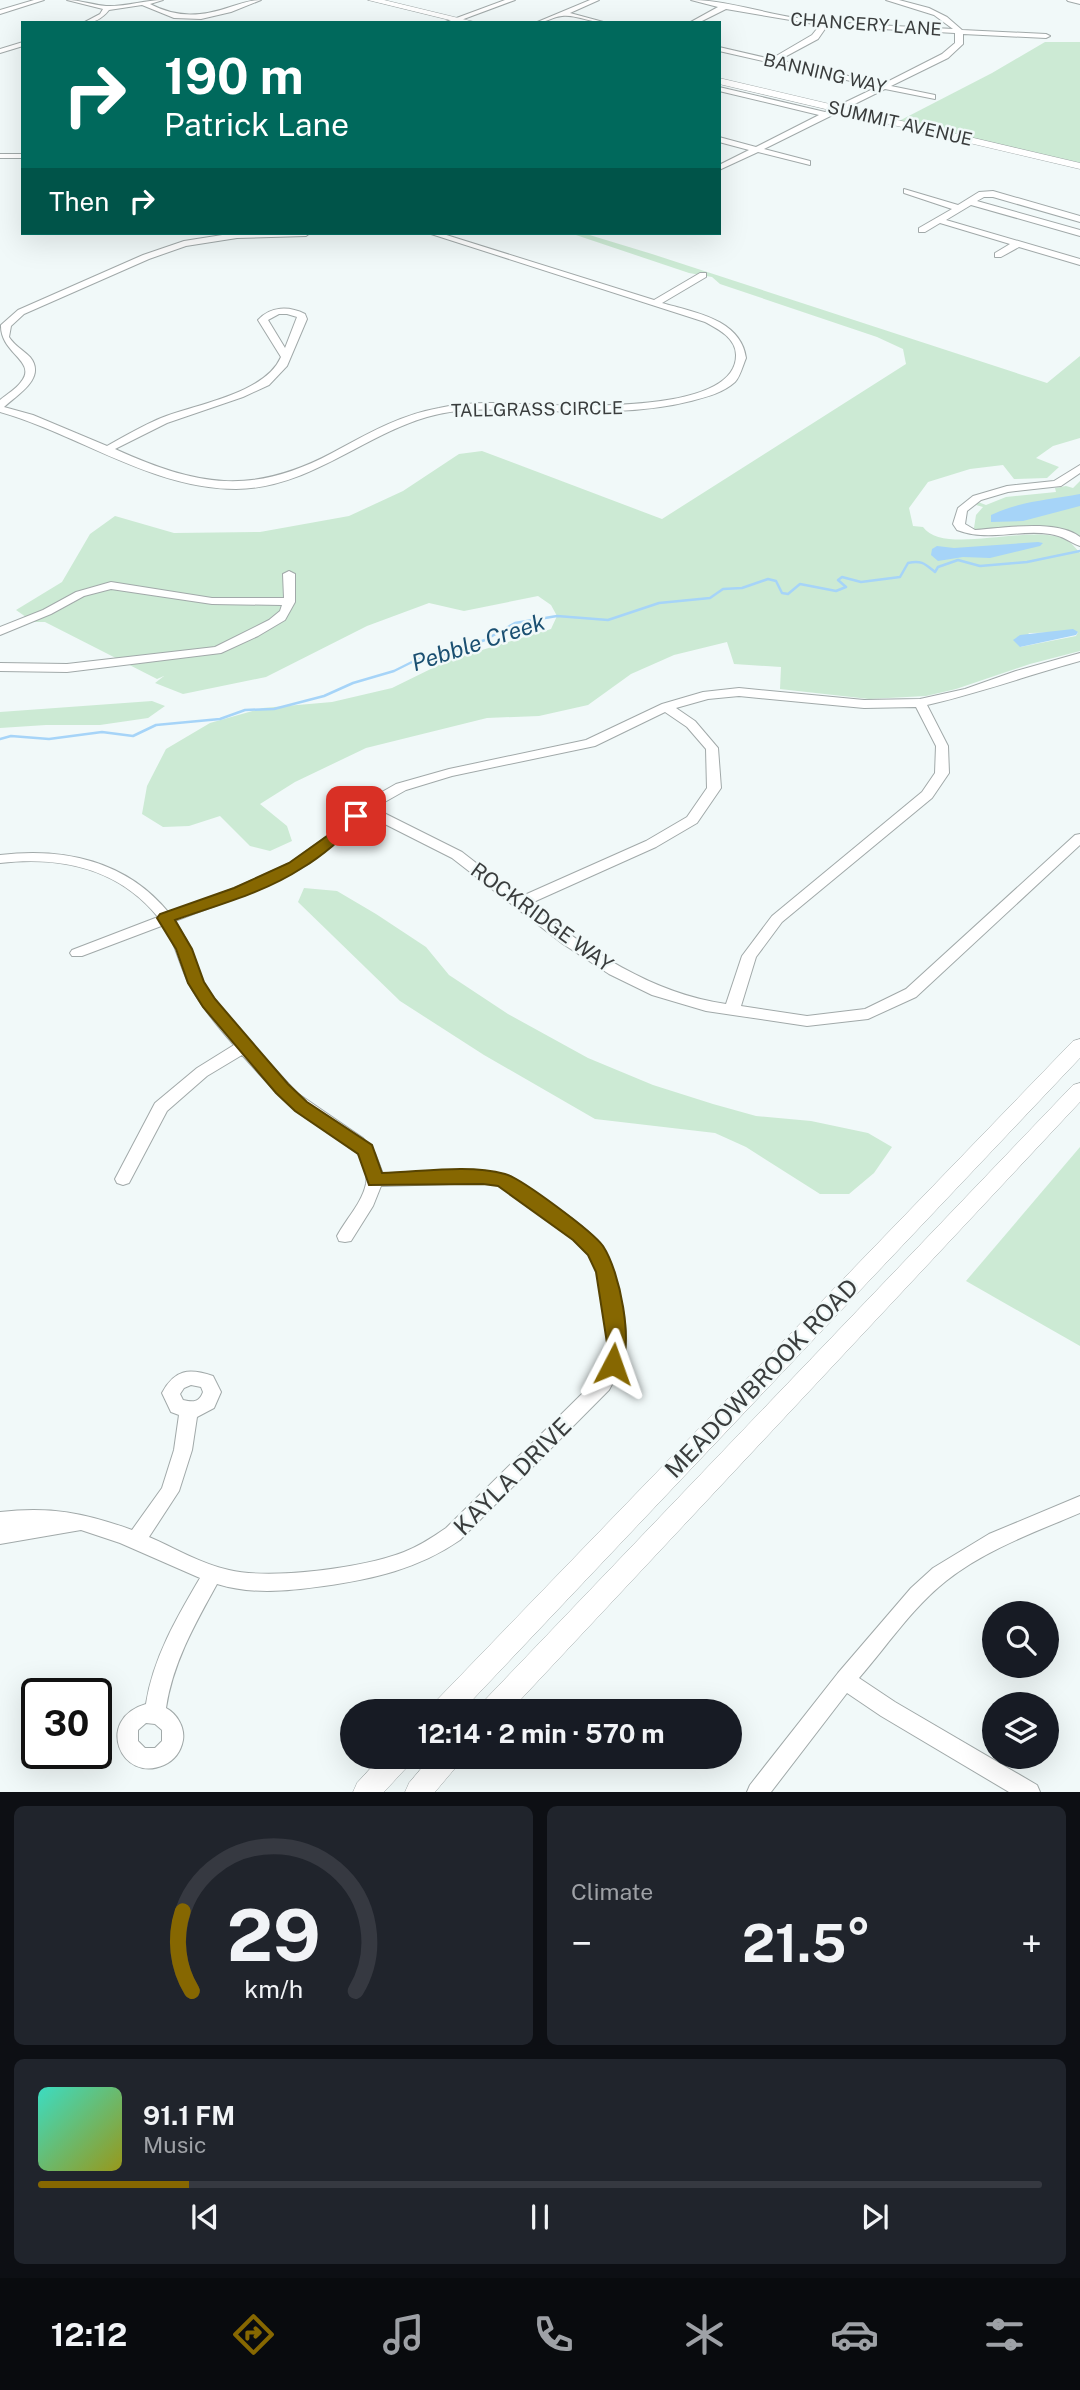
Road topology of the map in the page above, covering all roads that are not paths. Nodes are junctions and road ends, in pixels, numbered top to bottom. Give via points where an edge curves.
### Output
1 (41, 0) edge
2 (70, 0) edge
3 (160, 0) edge
4 (258, 0) edge
5 (373, 0) edge
6 (512, 0) edge
7 (596, 0) edge
8 (694, 0) edge
9 (888, 0) edge
10 (1070, 0) edge
11 (1080, 2) edge
12 (144, 3) junction
13 (724, 7) junction
14 (107, 8) junction
15 (0, 12) edge
16 (562, 13) junction
17 (203, 20) edge
18 (91, 21) edge
19 (453, 21) edge
20 (543, 21) edge
21 (596, 21) edge
22 (696, 21) edge
23 (825, 24) junction
24 (959, 31) junction
25 (1043, 36) dead end
26 (21, 45) edge
27 (721, 49) edge
28 (0, 51) edge
29 (772, 61) junction
30 (721, 81) edge
31 (884, 86) junction
32 (721, 89) edge
33 (932, 97) dead end
34 (839, 109) junction
35 (827, 115) junction
36 (721, 140) edge
37 (758, 149) junction
38 (0, 156) edge
39 (21, 156) edge
40 (807, 163) dead end
41 (1080, 166) edge
42 (721, 167) edge
43 (907, 191) dead end
44 (970, 202) junction
45 (957, 209) junction
46 (1069, 216) junction
47 (1080, 219) edge
48 (938, 220) junction
49 (1053, 226) junction
50 (922, 230) dead end
51 (1080, 233) edge
52 (237, 235) edge
53 (438, 235) edge
54 (1017, 244) junction
55 (998, 255) dead end
56 (1080, 262) edge
57 (703, 275) dead end
58 (655, 303) junction
59 (285, 356) junction
60 (0, 407) edge
61 (108, 449) junction
62 (1080, 468) edge
63 (1080, 543) edge
64 (289, 574) dead end
65 (289, 602) junction
66 (0, 631) edge
67 (1080, 657) edge
68 (0, 667) edge
69 (920, 703) junction
70 (666, 707) junction
71 (364, 808) junction
72 (1080, 838) edge
73 (0, 859) edge
74 (521, 902) junction
75 (166, 918) junction
76 (77, 953) dead end
77 (732, 1010) junction
78 (246, 1046) junction
79 (1080, 1046) edge
80 (1080, 1090) edge
81 (123, 1179) dead end
82 (376, 1180) junction
83 (345, 1236) dead end
84 (189, 1410) dead end
85 (1080, 1504) edge
86 (0, 1520) edge
87 (86, 1521) junction
88 (0, 1536) edge
89 (136, 1541) junction
90 (213, 1574) junction
91 (845, 1680) junction
92 (455, 1699) edge
93 (503, 1699) edge
94 (155, 1714) dead end
95 (387, 1769) edge
96 (437, 1769) edge
97 (366, 1791) edge
98 (418, 1791) edge
99 (757, 1791) edge
100 (1030, 1791) edge

1 - 15 street
2 - 14 street
3 - 12 street
4 - 17 street
5 - 19 main road
6 - 19 street
7 - 16 street
8 - 13 street, CHANCERY LANE
9 - 24 street via 932,12
10 - 11 street
12 - 14 street
12 - 17 street via 173,16
13 - 22 street
13 - 23 street, CHANCERY LANE
14 - 18 street
16 - 20 street
16 - 21 street
23 - 24 street, CHANCERY LANE
23 - 29 street via 815,37
24 - 25 street, CHANCERY LANE
24 - 31 street via 960,42 952,52
26 - 28 street
27 - 29 street, BANNING WAY
29 - 31 street, BANNING WAY
30 - 34 main road, SUMMIT AVENUE
31 - 33 street, BANNING WAY
31 - 34 street
32 - 35 street
34 - 35 street
34 - 41 main road, SUMMIT AVENUE
35 - 37 street
36 - 37 street
37 - 40 street
37 - 42 street
38 - 39 street
43 - 45 street
44 - 45 street
44 - 46 street via 982,194 993,194
44 - 49 street
45 - 48 street
46 - 47 street
46 - 49 street
48 - 50 street
48 - 54 street
49 - 51 street
52 - 60 street, TALLGRASS CIRCLE via 184,244 146,257 21,312 6,325 4,337 27,360 30,375
53 - 58 street, TALLGRASS CIRCLE
54 - 55 street
54 - 56 street
57 - 58 street
58 - 61 street, TALLGRASS CIRCLE via 724,328 739,349 740,363 728,381 694,398 657,406 479,406 432,412 383,429 310,471 262,484 187,480
59 - 59 street via 302,319 291,311 263,320
59 - 61 street via 279,371 258,387 163,421
60 - 61 street, TALLGRASS CIRCLE
62 - 63 street via 1057,484 1007,489 977,498 962,510 959,524 974,533 1060,532
64 - 65 street
65 - 66 street via 212,601 111,585 80,594
65 - 68 street via 284,614 217,650 67,668
67 - 69 street
69 - 70 street via 864,704 739,692 707,695
69 - 77 street via 942,746 942,773 927,795 777,919 749,956
70 - 71 street via 590,743 438,776 401,787
70 - 74 street via 691,724 712,748 714,788 692,820 651,844
71 - 74 street, ROCKRIDGE WAY via 457,855
71 - 75 street via 295,866
72 - 77 street, ROCKRIDGE WAY via 911,993 868,1014 807,1021
73 - 75 street via 49,856 102,867 138,889
74 - 77 street, ROCKRIDGE WAY via 568,942 614,971 657,991
75 - 76 street
75 - 78 street via 196,983
78 - 81 street via 202,1072 160,1107
78 - 82 street via 301,1106 365,1150
79 - 92 main road, MEADOWBROOK ROAD
80 - 93 main road, MEADOWBROOK ROAD
82 - 83 street
82 - 90 street, KAYLA DRIVE via 503,1180 578,1233 595,1250 605,1272 617,1343 613,1364 603,1385 434,1549 373,1571 274,1584
84 - 89 street via 170,1491
85 - 91 street via 996,1540 940,1574 899,1614
86 - 87 street, KAYLA DRIVE via 40,1515
87 - 88 street
87 - 89 street, KAYLA DRIVE
89 - 90 street, KAYLA DRIVE
90 - 94 street via 174,1643
91 - 99 street
91 - 100 street
95 - 97 main road
96 - 98 main road

